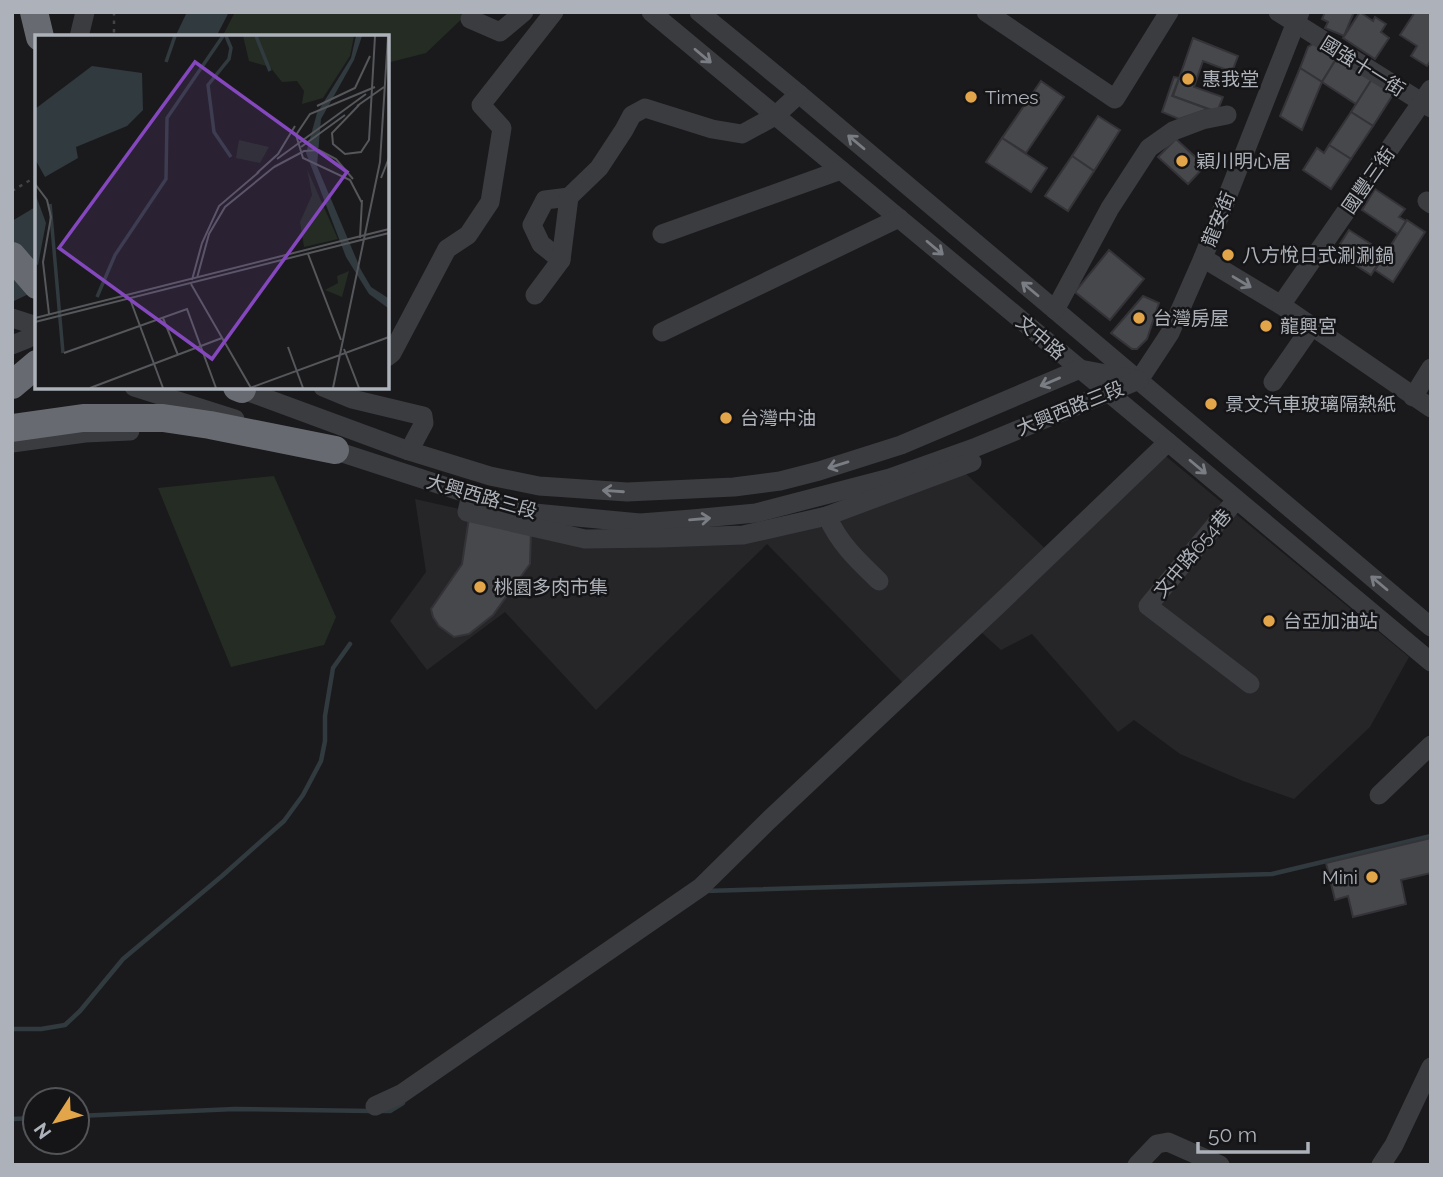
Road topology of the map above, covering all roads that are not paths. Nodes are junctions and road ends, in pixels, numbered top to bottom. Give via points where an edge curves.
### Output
1 (34, 12) edge
2 (85, 12) edge
3 (524, 12) edge
4 (651, 12) edge
5 (699, 12) edge
6 (986, 12) edge
7 (1169, 12) edge
8 (1278, 12) edge
9 (550, 13) edge
10 (1298, 18) edge
11 (470, 19) dead end
12 (40, 35) edge
13 (79, 35) edge
14 (799, 94) junction
15 (1428, 100) edge
16 (1227, 114) dead end
17 (775, 116) junction
18 (841, 170) junction
19 (569, 197) junction
20 (899, 218) junction
21 (662, 234) dead end
22 (12, 256) edge
23 (1203, 258) junction
24 (561, 260) junction
25 (35, 283) edge
26 (535, 295) dead end
27 (1281, 305) junction
28 (1055, 310) junction
29 (12, 318) edge
30 (35, 325) edge
31 (1311, 326) junction
32 (662, 332) dead end
33 (35, 333) edge
34 (25, 353) edge
35 (388, 356) edge
36 (1431, 368) edge
37 (1080, 369) junction
38 (1139, 380) junction
39 (1273, 382) dead end
40 (12, 385) edge
41 (137, 388) edge
42 (241, 388) edge
43 (274, 388) edge
44 (334, 388) edge
45 (1108, 393) junction
46 (1413, 397) junction
47 (1082, 402) junction
48 (1431, 408) edge
49 (12, 428) edge
50 (1168, 442) junction
51 (12, 443) edge
52 (335, 450) junction
53 (409, 451) junction
54 (441, 485) junction
55 (471, 495) junction
56 (1236, 500) junction
57 (827, 516) junction
58 (878, 581) dead end
59 (1431, 627) edge
60 (1429, 657) edge
61 (1250, 684) dead end
62 (1431, 745) edge
63 (1379, 794) dead end
64 (1431, 1068) edge
65 (375, 1106) dead end
66 (1137, 1165) edge
67 (1220, 1165) edge
68 (1381, 1165) edge

1 - 12 highway
2 - 13 street
3 - 11 street via 500,32
4 -> 17 street, 文中路
5 - 14 street, 文中路
6 - 7 street via 1115,99
8 - 10 street, 國強十一街
9 - 35 street via 481,105 502,128 490,202 468,234 447,248
10 - 15 street, 國強十一街
10 - 23 street, 龍安街
14 - 17 street
28 -> 14 street, 文中路
15 - 27 street, 國豐三街
16 - 28 street via 1172,131 1149,148 1110,208
17 - 18 street, 文中路
17 - 19 street via 742,134 645,108 632,115 599,168
18 - 20 street, 文中路
18 - 21 street
19 - 24 street
19 - 24 street via 545,200 532,225 541,244
20 - 32 street
20 -> 37 street, 文中路
22 - 25 highway
23 -> 27 street
23 - 38 street, 龍安街 via 1170,333
24 - 26 street
27 - 31 street
28 - 38 street, 文中路
29 - 30 street
31 - 39 street
31 - 46 street
33 - 34 street via 27,339
34 - 40 highway
36 - 46 street
37 - 38 street, 大興西路三段
37 - 45 street, 文中路
37 -> 53 street, 大興西路三段 via 901,445 780,481 734,487 627,492 538,486
38 - 45 street, 大興西路三段
59 -> 38 street, 文中路
41 - 52 street, 大興西路三段
42 - 53 street, 大興西路三段
43 - 53 street
44 - 53 street via 352,399 423,416 424,423
45 - 47 street, 大興西路三段
45 - 50 street, 文中路
46 - 48 street
55 -> 47 street, 大興西路三段 via 524,512 639,523 757,513 890,478
47 - 57 street via 1075,417 1032,438
49 - 52 highway via 83,418 163,418
50 -> 56 street, 文中路
50 - 65 street via 701,887 401,1094
51 - 54 street via 85,433 161,430
52 - 54 street, 大興西路三段
53 - 54 street
54 - 55 street, 大興西路三段
55 - 57 street via 467,512 585,539 743,535
56 - 60 street, 文中路
56 - 61 street, 文中路654巷 via 1148,606
57 - 58 street via 835,533
62 - 63 street
64 - 68 street
66 - 67 street via 1157,1144 1167,1142

